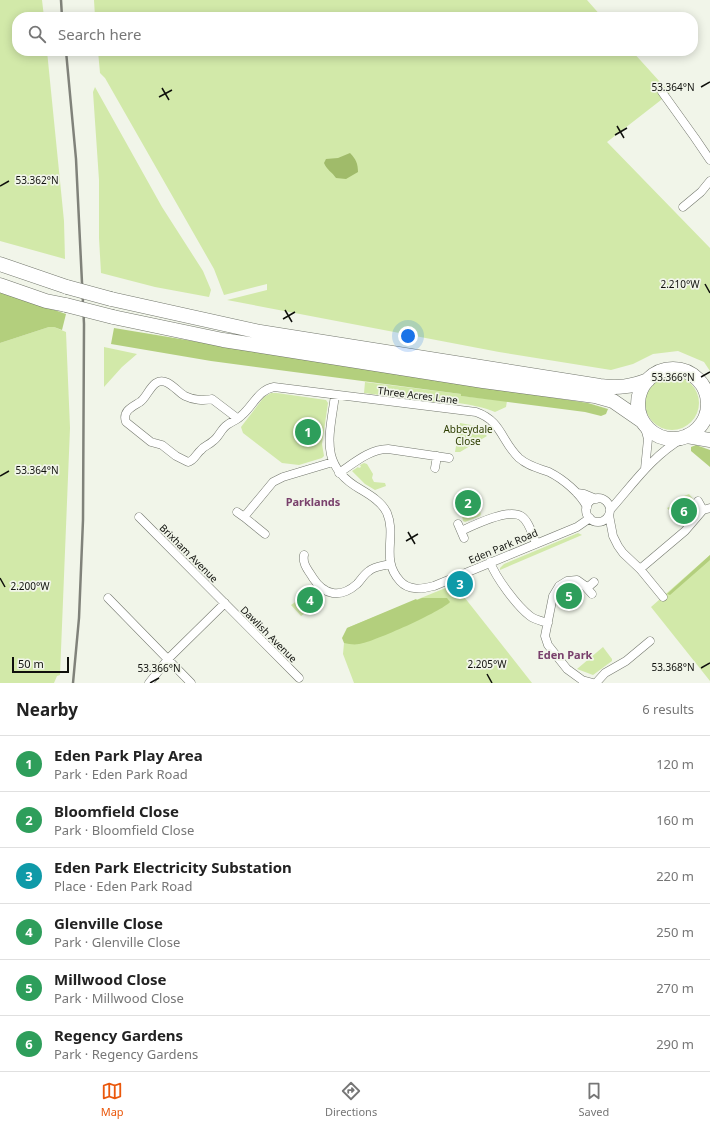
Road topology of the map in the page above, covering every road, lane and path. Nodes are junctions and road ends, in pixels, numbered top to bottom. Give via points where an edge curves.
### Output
1 (662, 92) dead end
2 (710, 160) edge
3 (710, 180) edge
4 (683, 207) dead end
5 (0, 264) edge
6 (0, 285) edge
7 (648, 380) junction
8 (335, 395) junction
9 (708, 397) edge
10 (237, 418) junction
11 (643, 422) junction
12 (685, 437) junction
13 (710, 440) edge
14 (437, 456) junction
15 (449, 458) dead end
16 (332, 462) junction
17 (435, 468) dead end
18 (645, 469) junction
19 (339, 473) junction
20 (577, 493) junction
21 (625, 493) junction
22 (600, 499) junction
23 (698, 501) dead end
24 (587, 507) junction
25 (707, 509) edge
26 (610, 513) junction
27 (139, 518) dead end
28 (590, 518) junction
29 (600, 522) junction
30 (461, 531) dead end
31 (265, 534) dead end
32 (613, 536) junction
33 (536, 543) junction
34 (304, 555) dead end
35 (490, 562) junction
36 (390, 564) junction
37 (640, 569) junction
38 (594, 582) dead end
39 (663, 597) dead end
40 (108, 598) dead end
41 (225, 603) junction
42 (548, 623) junction
43 (650, 641) dead end
44 (168, 659) junction
45 (299, 678) dead end
46 (149, 683) edge
47 (191, 683) edge
48 (593, 683) edge
49 (596, 683) edge

1 - 2 street
3 - 4 street via 701,192
5 - 7 highway, bridge via 66,287 111,299 260,332 612,388 626,387
6 - 11 highway, bridge via 46,301 223,340 595,396 613,401
7 - 9 highway via 658,372 680,370 694,376
7 - 11 highway via 638,402
8 - 10 street, Three Acres Lane via 269,388 260,393 242,416
8 - 16 street via 329,442
8 - 20 street, Three Acres Lane via 481,414 494,423 511,449 525,463 555,476
9 - 12 highway via 705,417 700,426
10 - 10 street, Three Acres Lane via 227,424 214,441 188,462 162,445 151,442 124,419 133,405 140,402 155,384 162,382 172,385 186,396 203,401 212,399
11 - 12 highway via 661,437
11 - 18 street via 648,439
12 - 13 highway
12 - 18 street via 662,452
14 - 15 street
14 - 17 street
14 - 19 street via 379,450
16 - 19 street
16 - 31 street via 273,482 240,514
18 - 21 street
19 - 36 street via 348,482 372,496 384,509 390,523
20 - 22 street, Three Acres Lane
20 - 24 street, Three Acres Lane
21 - 22 street
21 - 26 street
22 - 24 street via 590,501
22 - 26 street via 608,504
23 - 25 street
24 - 28 street
25 - 37 street via 685,532
26 - 29 street
26 - 32 street
27 - 41 street, Brixham Avenue
28 - 29 street
28 - 33 street, Eden Park Road
29 - 32 street
30 - 33 street via 513,513 524,519
32 - 37 street via 623,553
33 - 35 street, Eden Park Road
34 - 36 street via 304,563 316,583 330,593 341,593 357,584 368,571
35 - 36 street, Eden Park Road via 434,586 422,588 411,588 402,583
35 - 42 street via 497,577 524,611 532,618
37 - 39 street
38 - 42 street via 590,591 576,580 559,586
40 - 44 street
41 - 44 street
41 - 45 street, Dawlish Avenue
42 - 48 street via 545,636 550,648 572,674
43 - 49 street via 644,651 605,673
44 - 46 street
44 - 47 street

